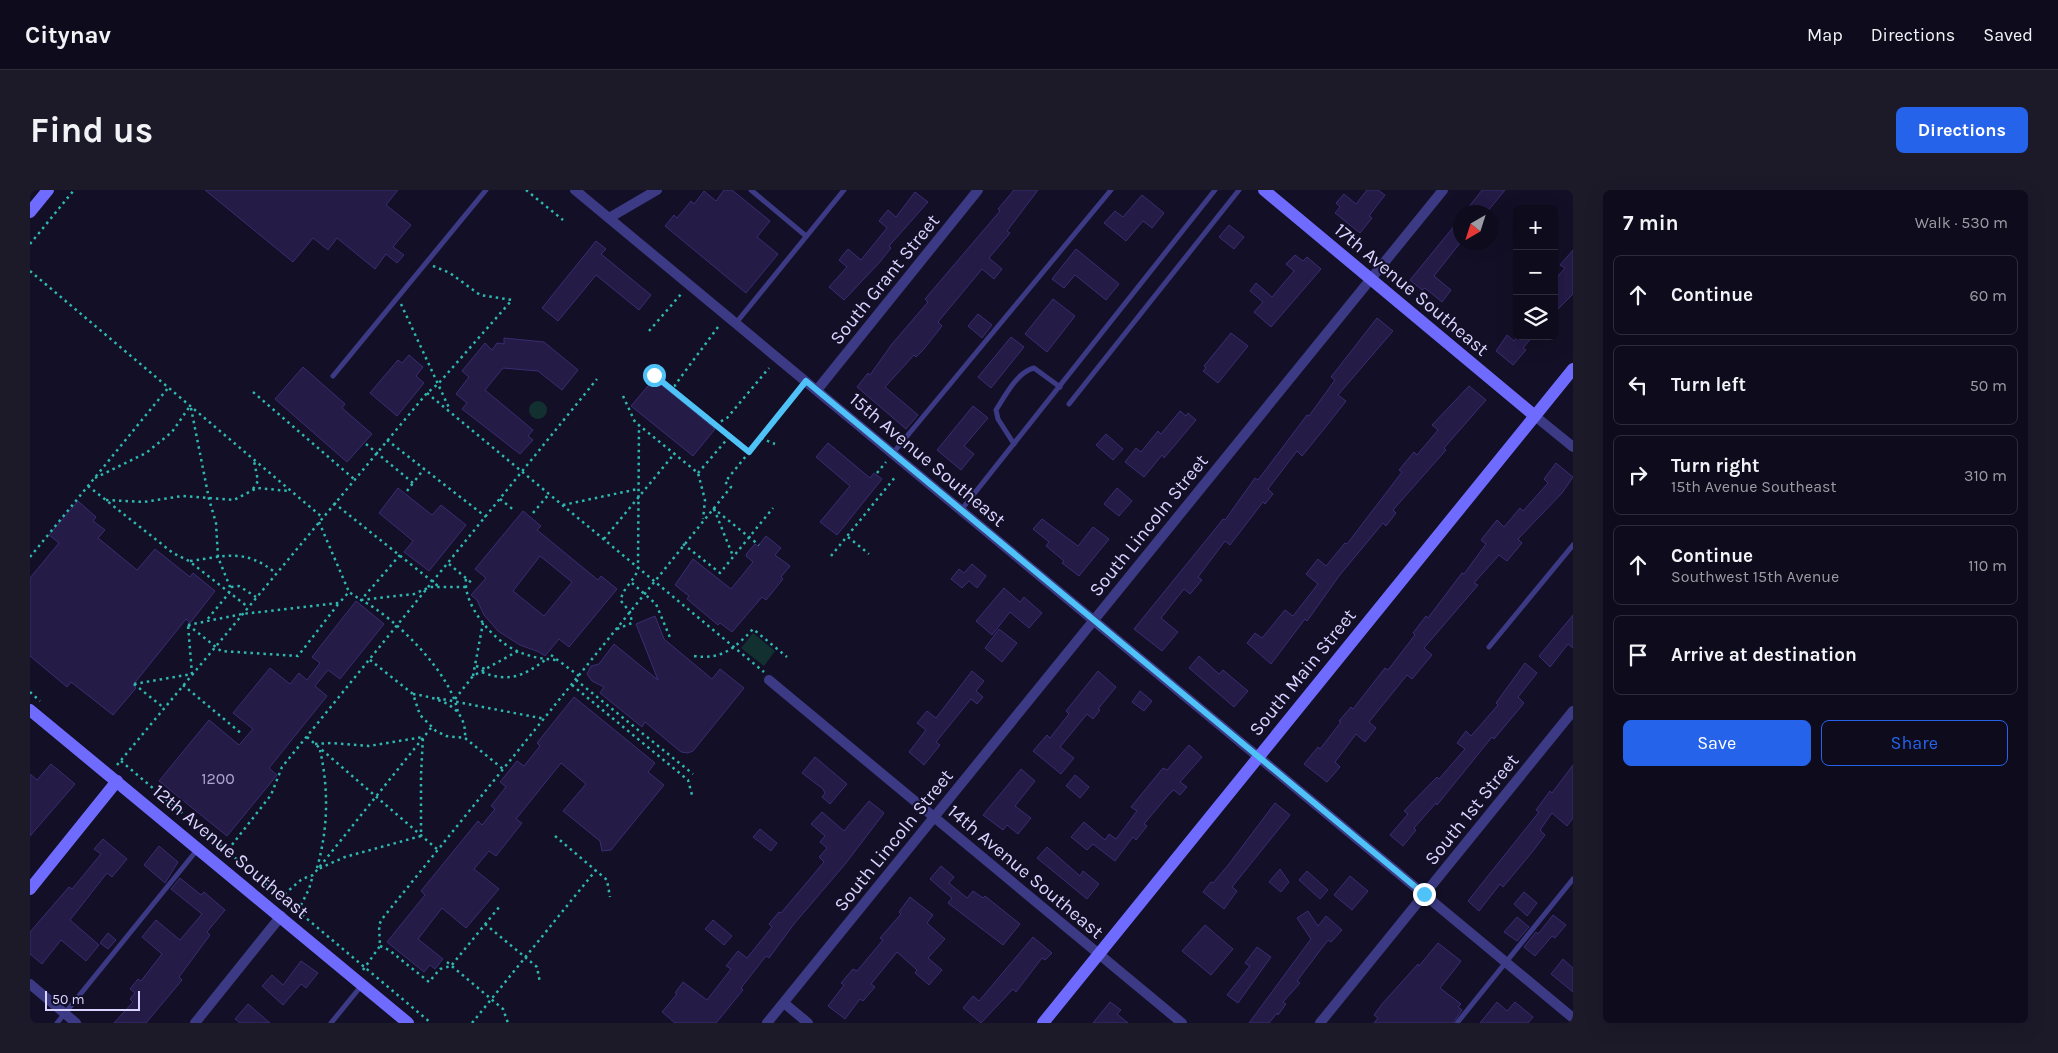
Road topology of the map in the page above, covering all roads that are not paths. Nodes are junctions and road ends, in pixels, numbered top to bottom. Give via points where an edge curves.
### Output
1 (48, 190) edge
2 (486, 190) edge
3 (575, 190) edge
4 (655, 190) edge
5 (750, 190) edge
6 (844, 190) edge
7 (978, 190) edge
8 (1111, 190) edge
9 (1215, 190) edge
10 (1239, 190) edge
11 (1264, 190) edge
12 (1443, 190) edge
13 (30, 212) edge
14 (609, 218) junction
15 (806, 236) junction
16 (1371, 279) junction
17 (736, 323) junction
18 (1573, 369) edge
19 (333, 376) dead end
20 (1060, 386) junction
21 (817, 390) junction
22 (1069, 404) dead end
23 (1535, 416) junction
24 (1014, 444) junction
25 (1573, 447) edge
26 (893, 453) junction
27 (962, 509) junction
28 (1573, 545) edge
29 (1094, 620) junction
30 (1489, 647) dead end
31 (770, 679) road end
32 (1573, 711) edge
33 (32, 714) edge
34 (1257, 757) junction
35 (117, 781) junction
36 (934, 817) junction
37 (198, 848) junction
38 (1573, 879) edge
39 (30, 889) edge
40 (1424, 894) junction
41 (281, 916) junction
42 (1099, 954) junction
43 (1506, 962) junction
44 (359, 982) junction
45 (30, 984) edge
46 (784, 1003) junction
47 (65, 1014) junction
48 (1573, 1018) edge
49 (57, 1023) edge
50 (76, 1023) edge
51 (195, 1023) edge
52 (331, 1023) edge
53 (408, 1023) edge
54 (767, 1023) edge
55 (808, 1023) edge
56 (1043, 1023) edge
57 (1182, 1023) edge
58 (1320, 1023) edge
59 (1457, 1023) edge

1 - 13 street
2 - 19 lane
3 - 14 street, 15th Avenue Southeast
4 - 14 street
5 - 15 lane
6 - 15 lane
7 - 21 street, South Grant Street
8 - 26 lane
9 - 20 lane
10 - 22 lane
11 - 16 street, 17th Avenue Southeast
12 - 16 street, South Lincoln Street
14 - 17 street, 15th Avenue Southeast
15 - 17 lane
16 - 23 street, 17th Avenue Southeast
16 - 29 street, South Lincoln Street
17 - 21 street, 15th Avenue Southeast
18 - 23 street, South Main Street
20 - 24 lane
20 - 24 lane via 1034,368 1027,370 1006,393 996,410
21 - 26 street, 15th Avenue Southeast
23 - 25 street
23 - 34 street, South Main Street
24 - 27 lane
26 - 27 street, 15th Avenue Southeast
27 - 29 street, 15th Avenue Southeast
28 - 30 lane
29 - 34 street, 15th Avenue Southeast
29 - 36 street, South Lincoln Street
31 - 36 street, 14th Avenue Southeast
32 - 40 street, South 1st Street
33 - 35 street, 12th Avenue Southeast
34 - 40 street, 15th Avenue Southeast
34 - 42 street, South Main Street
35 - 37 street, 12th Avenue Southeast
35 - 39 street
36 - 42 street, 14th Avenue Southeast
36 - 46 street, South Lincoln Street
37 - 41 street, 12th Avenue Southeast
37 - 47 lane
38 - 43 lane
40 - 43 street, 15th Avenue Southeast
40 - 58 street, South 1st Street
41 - 44 street, 12th Avenue Southeast
41 - 51 street
42 - 56 street, South Main Street
42 - 57 street, 14th Avenue Southeast
43 - 48 street, 15th Avenue Southeast
43 - 59 lane
44 - 52 lane
44 - 53 street, 12th Avenue Southeast
45 - 47 street
46 - 54 street, South Lincoln Street
46 - 55 street
47 - 49 lane
47 - 50 street

